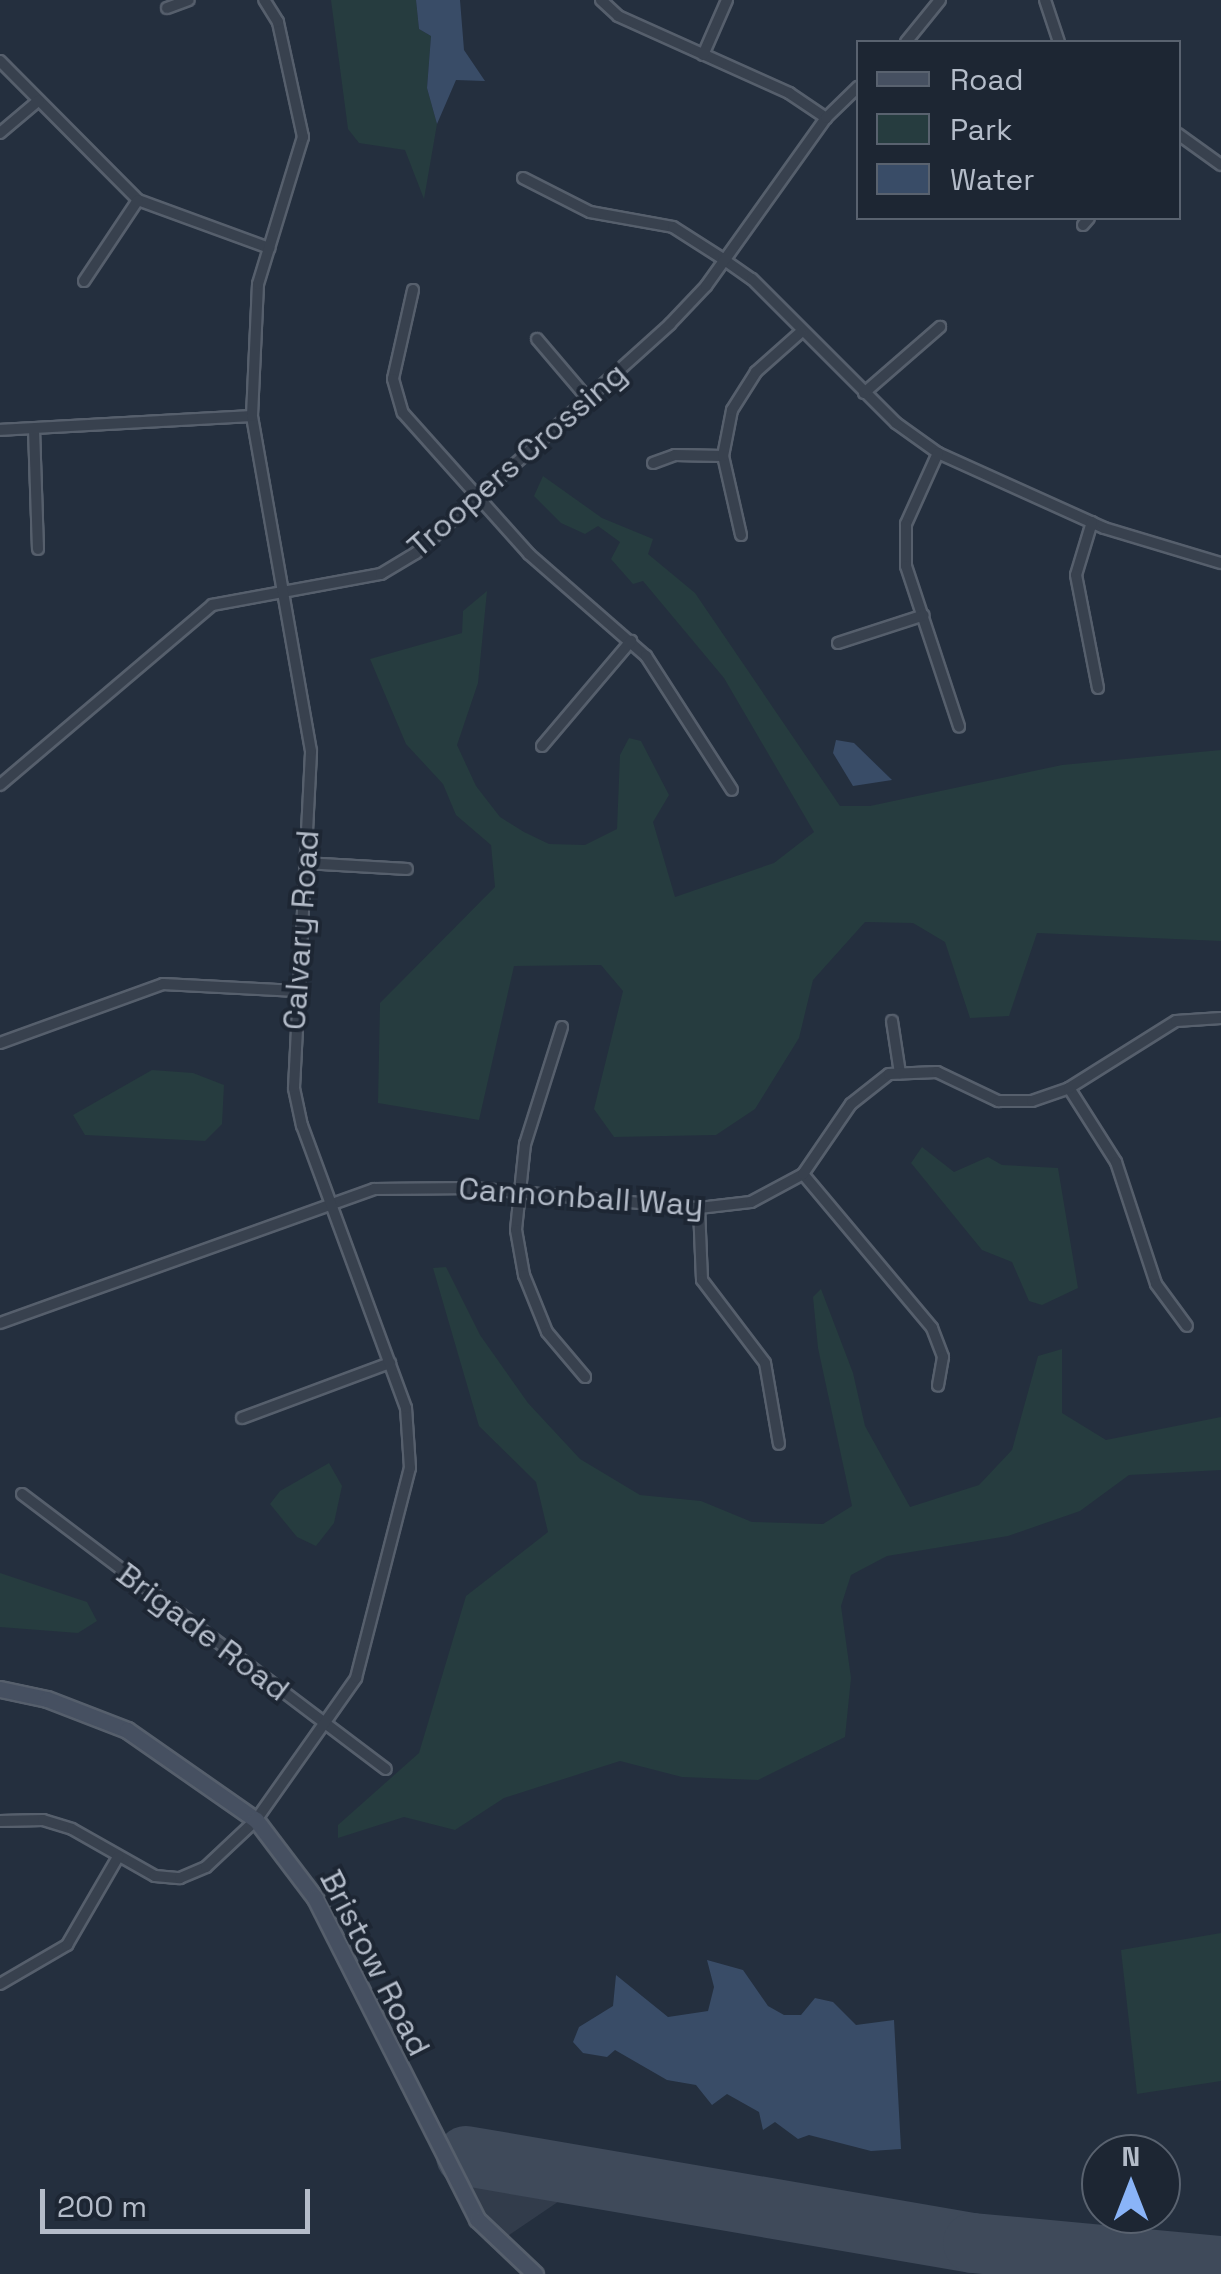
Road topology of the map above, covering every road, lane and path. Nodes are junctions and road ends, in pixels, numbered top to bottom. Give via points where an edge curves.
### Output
1 (189, 0) edge
2 (264, 0) edge
3 (601, 0) edge
4 (727, 0) edge
5 (940, 0) edge
6 (1045, 0) edge
7 (167, 8) dead end
8 (908, 40) edge
9 (1058, 40) edge
10 (703, 55) junction
11 (0, 61) edge
12 (856, 90) edge
13 (38, 101) junction
14 (826, 118) junction
15 (0, 133) edge
16 (1181, 136) edge
17 (1221, 164) edge
18 (523, 178) dead end
19 (138, 200) junction
20 (269, 248) junction
21 (724, 259) junction
22 (84, 282) dead end
23 (412, 290) dead end
24 (940, 327) dead end
25 (800, 332) junction
26 (537, 339) dead end
27 (864, 392) junction
28 (588, 398) junction
29 (252, 416) junction
30 (34, 429) junction
31 (0, 430) edge
32 (938, 453) junction
33 (724, 456) junction
34 (653, 464) dead end
35 (478, 498) junction
36 (1092, 522) junction
37 (741, 535) dead end
38 (38, 549) dead end
39 (1221, 563) edge
40 (283, 590) junction
41 (924, 616) junction
42 (631, 642) junction
43 (838, 643) dead end
44 (1098, 688) dead end
45 (959, 726) dead end
46 (542, 746) dead end
47 (0, 785) edge
48 (732, 790) dead end
49 (305, 863) junction
50 (406, 868) dead end
51 (298, 991) junction
52 (1221, 1018) edge
53 (892, 1021) dead end
54 (562, 1028) dead end
55 (0, 1043) edge
56 (900, 1073) junction
57 (1069, 1088) junction
58 (803, 1174) junction
59 (520, 1192) junction
60 (332, 1205) junction
61 (699, 1208) junction
62 (0, 1324) edge
63 (1187, 1326) dead end
64 (390, 1363) junction
65 (585, 1377) dead end
66 (938, 1386) dead end
67 (242, 1418) dead end
68 (778, 1444) dead end
69 (22, 1494) dead end
70 (0, 1689) edge
71 (324, 1725) junction
72 (386, 1769) dead end
73 (256, 1820) junction
74 (0, 1821) edge
75 (118, 1856) junction
76 (0, 1984) edge
77 (535, 2274) edge

1 - 7 street
2 - 20 street, Calvary Road via 278,22 303,138
3 - 10 street via 618,16
4 - 10 street
5 - 8 street
6 - 9 street
10 - 14 street via 789,93
11 - 13 street
12 - 14 street, Troopers Crossing
13 - 15 street
13 - 19 street
14 - 21 street, Troopers Crossing
16 - 17 street
18 - 21 street via 590,212 673,227
19 - 20 street
19 - 22 street
20 - 29 street, Calvary Road via 258,284
21 - 25 street
21 - 28 street, Troopers Crossing via 670,324
23 - 35 street via 393,379 396,399
24 - 27 street
25 - 27 street
25 - 33 street via 743,390
26 - 28 street
27 - 32 street
28 - 35 street, Troopers Crossing
29 - 30 street
29 - 40 street, Calvary Road
30 - 31 street
30 - 38 street
32 - 36 street
32 - 41 street via 906,524 906,566
33 - 34 street via 675,454
33 - 37 street
35 - 40 street, Troopers Crossing via 416,553 381,574
35 - 42 street via 530,554
36 - 39 street
36 - 44 street via 1076,575
40 - 47 street, Troopers Crossing via 212,605
40 - 49 street, Calvary Road via 310,751
41 - 43 street
41 - 45 street
42 - 46 street
42 - 48 street
49 - 50 street
49 - 51 street, Calvary Road
51 - 55 street via 162,984
51 - 60 street, Calvary Road via 296,1105
52 - 57 street via 1176,1021 1154,1031
53 - 56 street
54 - 59 street via 526,1144
56 - 57 street via 937,1072 998,1101 1032,1101
56 - 58 street, Cannonball Way via 863,1090
57 - 63 street via 1116,1162 1156,1284
58 - 61 street, Cannonball Way via 752,1202
58 - 66 street via 932,1328 943,1356
59 - 60 street, Cannonball Way via 404,1185
59 - 61 street, Cannonball Way
59 - 65 street via 516,1230 524,1274 548,1332
60 - 62 street, Cannonball Way
60 - 64 street, Calvary Road
61 - 68 street via 702,1280 765,1363
64 - 67 street
64 - 71 street, Calvary Road via 410,1424 410,1468 362,1663
69 - 71 street, Brigade Road
70 - 73 main road, Bristow Road via 128,1730
71 - 72 street, Brigade Road
71 - 73 street, Calvary Road
73 - 75 street, Calvary Road via 192,1874 155,1876
73 - 77 main road, Bristow Road via 315,1898 477,2218
74 - 75 street, Calvary Road via 58,1824
75 - 76 street via 67,1945

